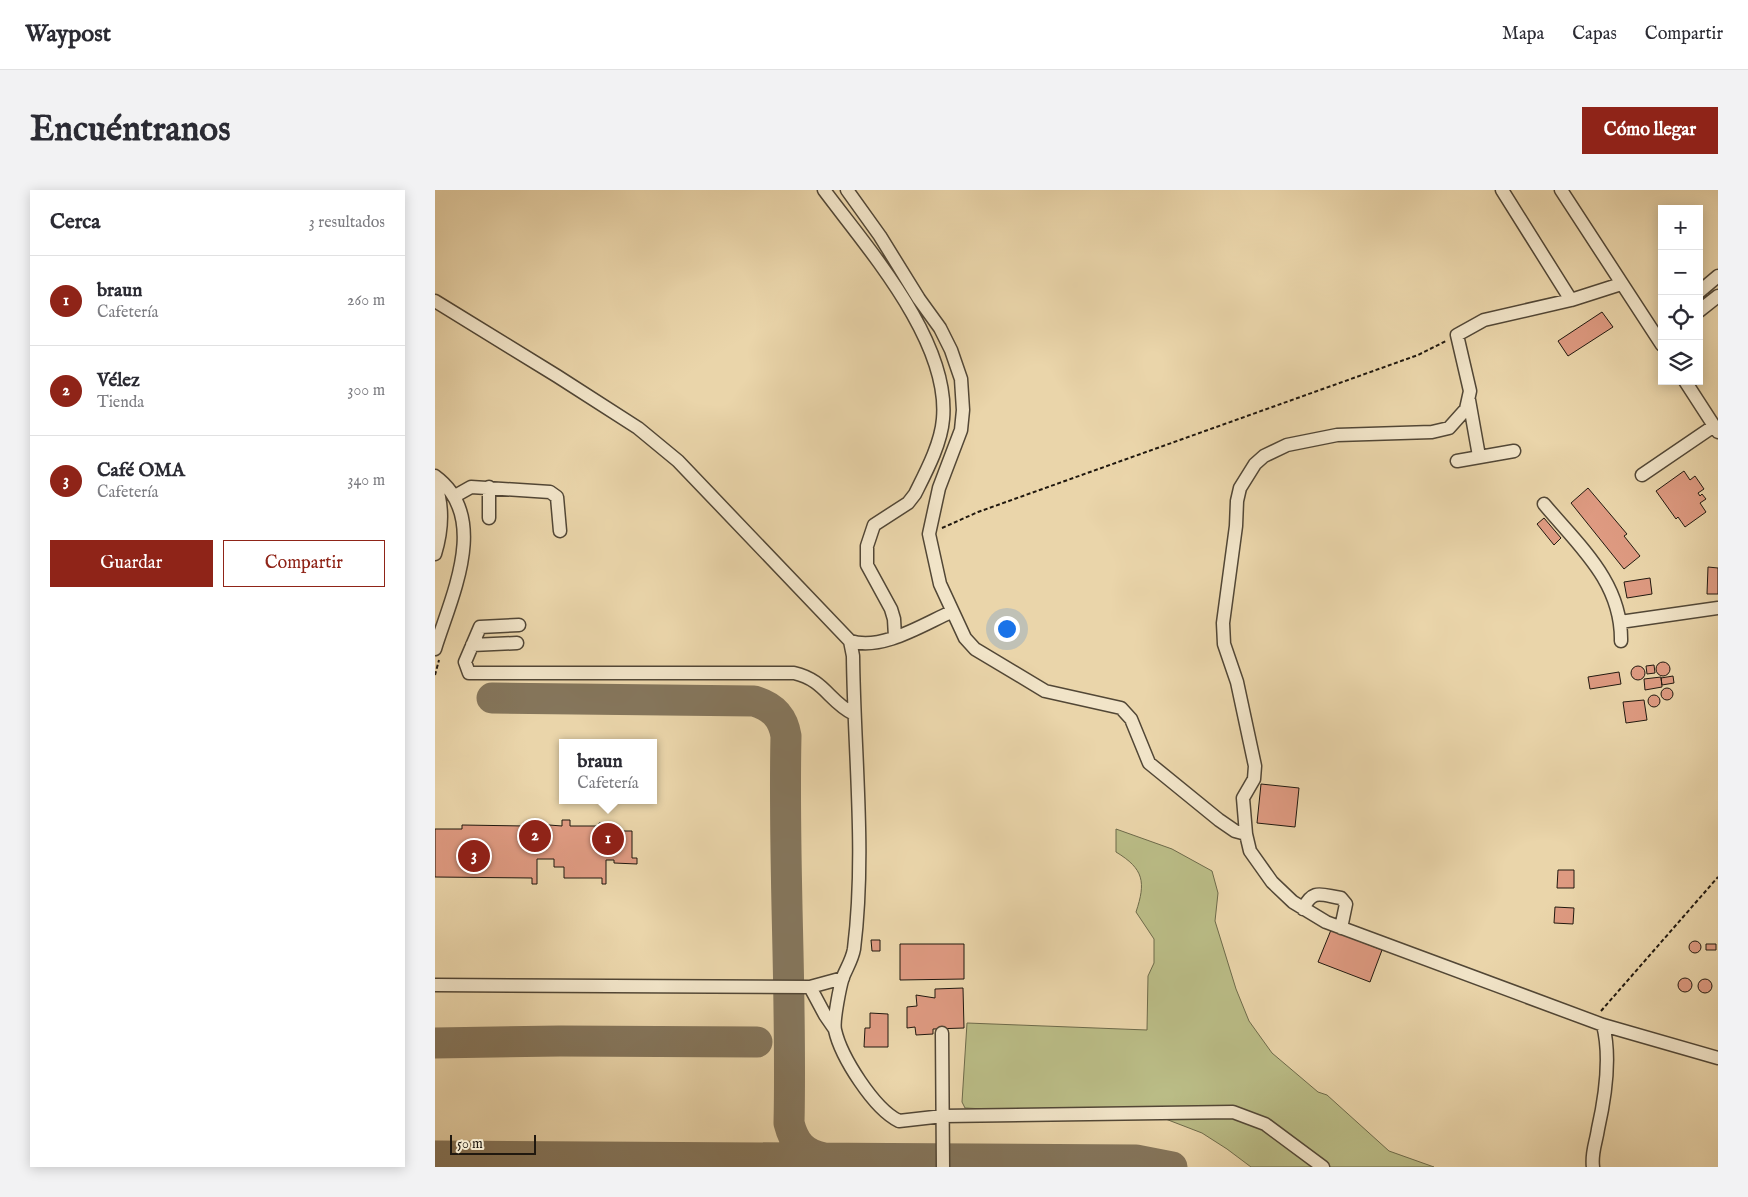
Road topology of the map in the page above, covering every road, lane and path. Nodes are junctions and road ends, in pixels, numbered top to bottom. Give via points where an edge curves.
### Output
1 (824, 190) edge
2 (847, 190) edge
3 (1502, 190) edge
4 (1561, 190) edge
5 (1718, 276) edge
6 (1621, 284) junction
7 (1703, 289) edge
8 (1718, 296) edge
9 (1571, 300) junction
10 (435, 301) edge
11 (1703, 309) edge
12 (1657, 327) edge
13 (1457, 336) junction
14 (1660, 340) edge
15 (1688, 385) edge
16 (1469, 400) junction
17 (1716, 429) edge
18 (1515, 451) dead end
19 (1479, 456) junction
20 (1457, 461) dead end
21 (1642, 475) dead end
22 (435, 476) edge
23 (435, 483) edge
24 (489, 487) junction
25 (455, 496) junction
26 (1544, 504) dead end
27 (489, 518) dead end
28 (560, 531) dead end
29 (929, 534) junction
30 (435, 554) edge
31 (1718, 608) edge
32 (951, 612) junction
33 (1620, 622) junction
34 (519, 625) dead end
35 (895, 637) junction
36 (850, 641) junction
37 (1621, 641) dead end
38 (517, 643) dead end
39 (472, 644) junction
40 (435, 649) edge
41 (854, 714) junction
42 (1246, 834) junction
43 (1718, 878) edge
44 (1303, 909) junction
45 (1341, 928) junction
46 (843, 978) junction
47 (435, 985) edge
48 (811, 987) junction
49 (1597, 1023) junction
50 (834, 1028) junction
51 (942, 1033) dead end
52 (1718, 1058) edge
53 (943, 1116) junction
54 (943, 1167) edge
55 (1323, 1167) edge
56 (1593, 1167) edge

1 - 35 street via 908,305 926,341 942,395 941,433 919,485 908,503 874,525 867,546 867,565 891,609
2 - 29 street via 943,334 961,379 961,430 939,488
3 - 9 street
4 - 6 street
5 - 7 street
6 - 9 street
6 - 12 street
8 - 11 street
9 - 13 street via 1484,320
10 - 36 street via 638,428 677,461
12 - 14 street
13 - 16 street
13 - 29 path via 1418,355 978,512
15 - 17 street
16 - 19 street
16 - 42 street via 1466,409 1449,428 1432,432 1337,435 1287,444 1265,456 1247,475 1237,501 1223,623 1224,644 1237,682 1255,766 1254,779 1243,798
17 - 21 street
18 - 19 street
19 - 20 street
22 - 25 street
23 - 30 street via 441,514
24 - 25 street via 471,487
24 - 27 street
24 - 28 street via 550,492 557,498
25 - 40 street via 461,507 462,555
26 - 33 street via 1605,577
29 - 32 street via 937,576
31 - 33 street
32 - 35 street
32 - 42 street via 975,649 1035,686 1121,708 1131,719 1149,763 1219,820
33 - 37 street
34 - 39 street via 482,626 477,629
35 - 36 street via 872,645
36 - 41 street
38 - 39 street
39 - 41 street via 465,667 473,674 794,673 821,684
41 - 46 street via 858,790 857,890 854,949
42 - 44 street via 1260,867
43 - 49 path
44 - 45 street
44 - 45 street via 1308,898 1315,894 1341,898 1346,904
45 - 49 street
46 - 48 street
46 - 50 street
47 - 48 street
48 - 50 street
49 - 52 street
49 - 56 street via 1608,1049 1599,1128 1592,1150
50 - 53 street via 850,1069 893,1118 899,1121
51 - 53 street
53 - 54 street
53 - 55 street via 1233,1112 1265,1124

